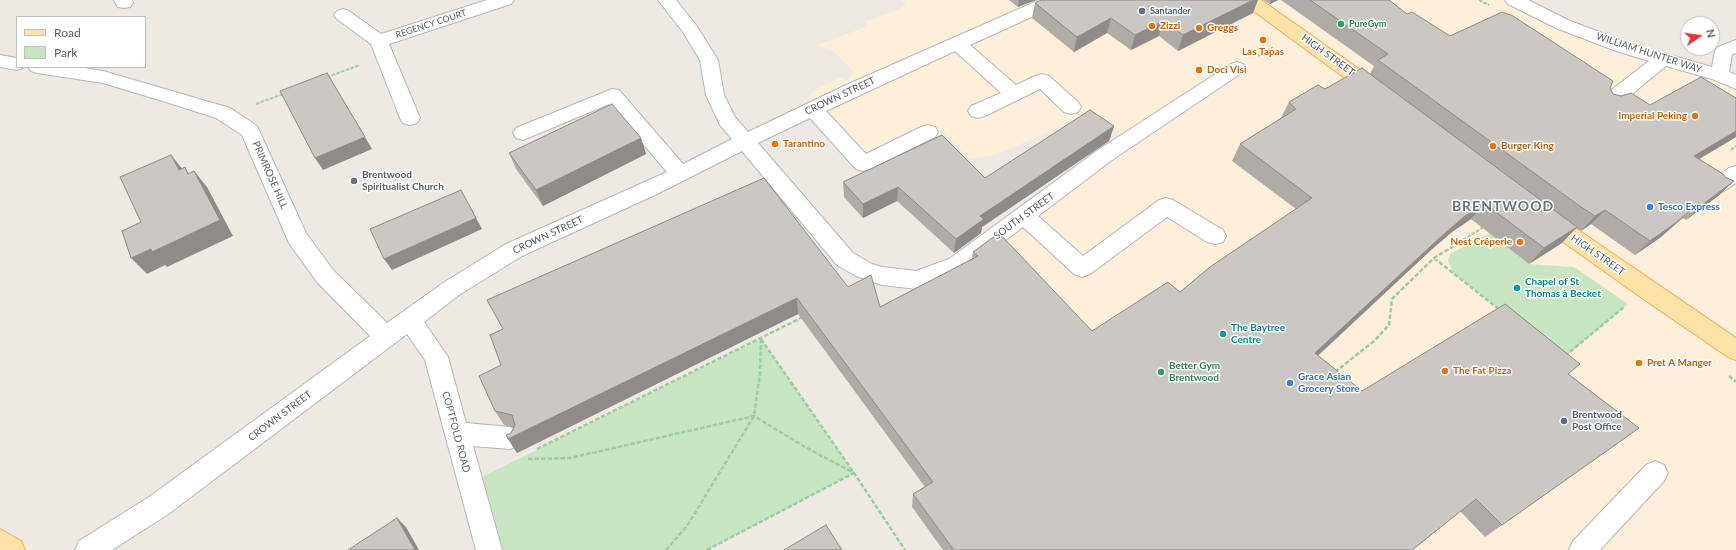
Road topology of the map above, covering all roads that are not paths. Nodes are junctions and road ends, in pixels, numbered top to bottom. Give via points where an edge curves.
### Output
1 (505, 0) edge
2 (667, 0) edge
3 (1054, 0) edge
4 (1250, 0) edge
5 (1514, 0) edge
6 (343, 16) dead end
7 (958, 43) junction
8 (1736, 46) edge
9 (382, 48) junction
10 (1663, 59) junction
11 (0, 61) edge
12 (16, 64) edge
13 (44, 68) edge
14 (1237, 68) dead end
15 (1718, 75) junction
16 (1736, 83) edge
17 (1014, 94) junction
18 (1390, 101) edge
19 (1608, 103) edge
20 (1071, 107) dead end
21 (813, 109) junction
22 (978, 111) dead end
23 (410, 118) dead end
24 (928, 132) dead end
25 (523, 133) dead end
26 (746, 141) junction
27 (1736, 173) edge
28 (680, 174) junction
29 (1717, 186) edge
30 (1530, 206) edge
31 (1025, 216) junction
32 (1215, 236) dead end
33 (410, 320) junction
34 (385, 336) junction
35 (1736, 350) edge
36 (456, 433) junction
37 (510, 438) edge
38 (1655, 473) dead end
39 (0, 542) edge
40 (12, 550) edge
41 (88, 550) edge
42 (489, 550) edge
43 (1582, 550) edge

1 - 9 street, REGENCY COURT
2 - 26 street via 690,29 709,60 715,95 727,120
3 - 7 street, CROWN STREET
4 - 18 main road, HIGH STREET
5 - 10 street, WILLIAM HUNTER WAY via 1562,24 1622,47
6 - 9 street
7 - 17 street
7 - 21 street, CROWN STREET
8 - 15 street via 1724,51
9 - 23 street
10 - 15 street, WILLIAM HUNTER WAY
10 - 19 street
11 - 12 street
13 - 34 street, PRIMROSE HILL via 103,77 173,97 226,115 250,131 297,237 325,276
14 - 31 street, SOUTH STREET via 1105,155
15 - 16 street, WILLIAM HUNTER WAY
17 - 20 street via 1042,80
17 - 22 street
21 - 24 street via 863,164
21 - 26 street, CROWN STREET
25 - 28 street via 612,95
26 - 28 street, CROWN STREET
26 - 31 street, SOUTH STREET via 761,162 845,259 864,270 882,276 917,280 957,265
27 - 29 street
28 - 33 street, CROWN STREET via 514,250 451,289
30 - 35 main road, HIGH STREET via 1606,262
31 - 32 street via 1082,268 1166,206
33 - 34 street, CROWN STREET
33 - 36 street, COPTFOLD ROAD via 436,357
34 - 41 street, CROWN STREET via 158,506
36 - 37 street
36 - 42 street, COPTFOLD ROAD
38 - 43 street
39 - 40 main road

